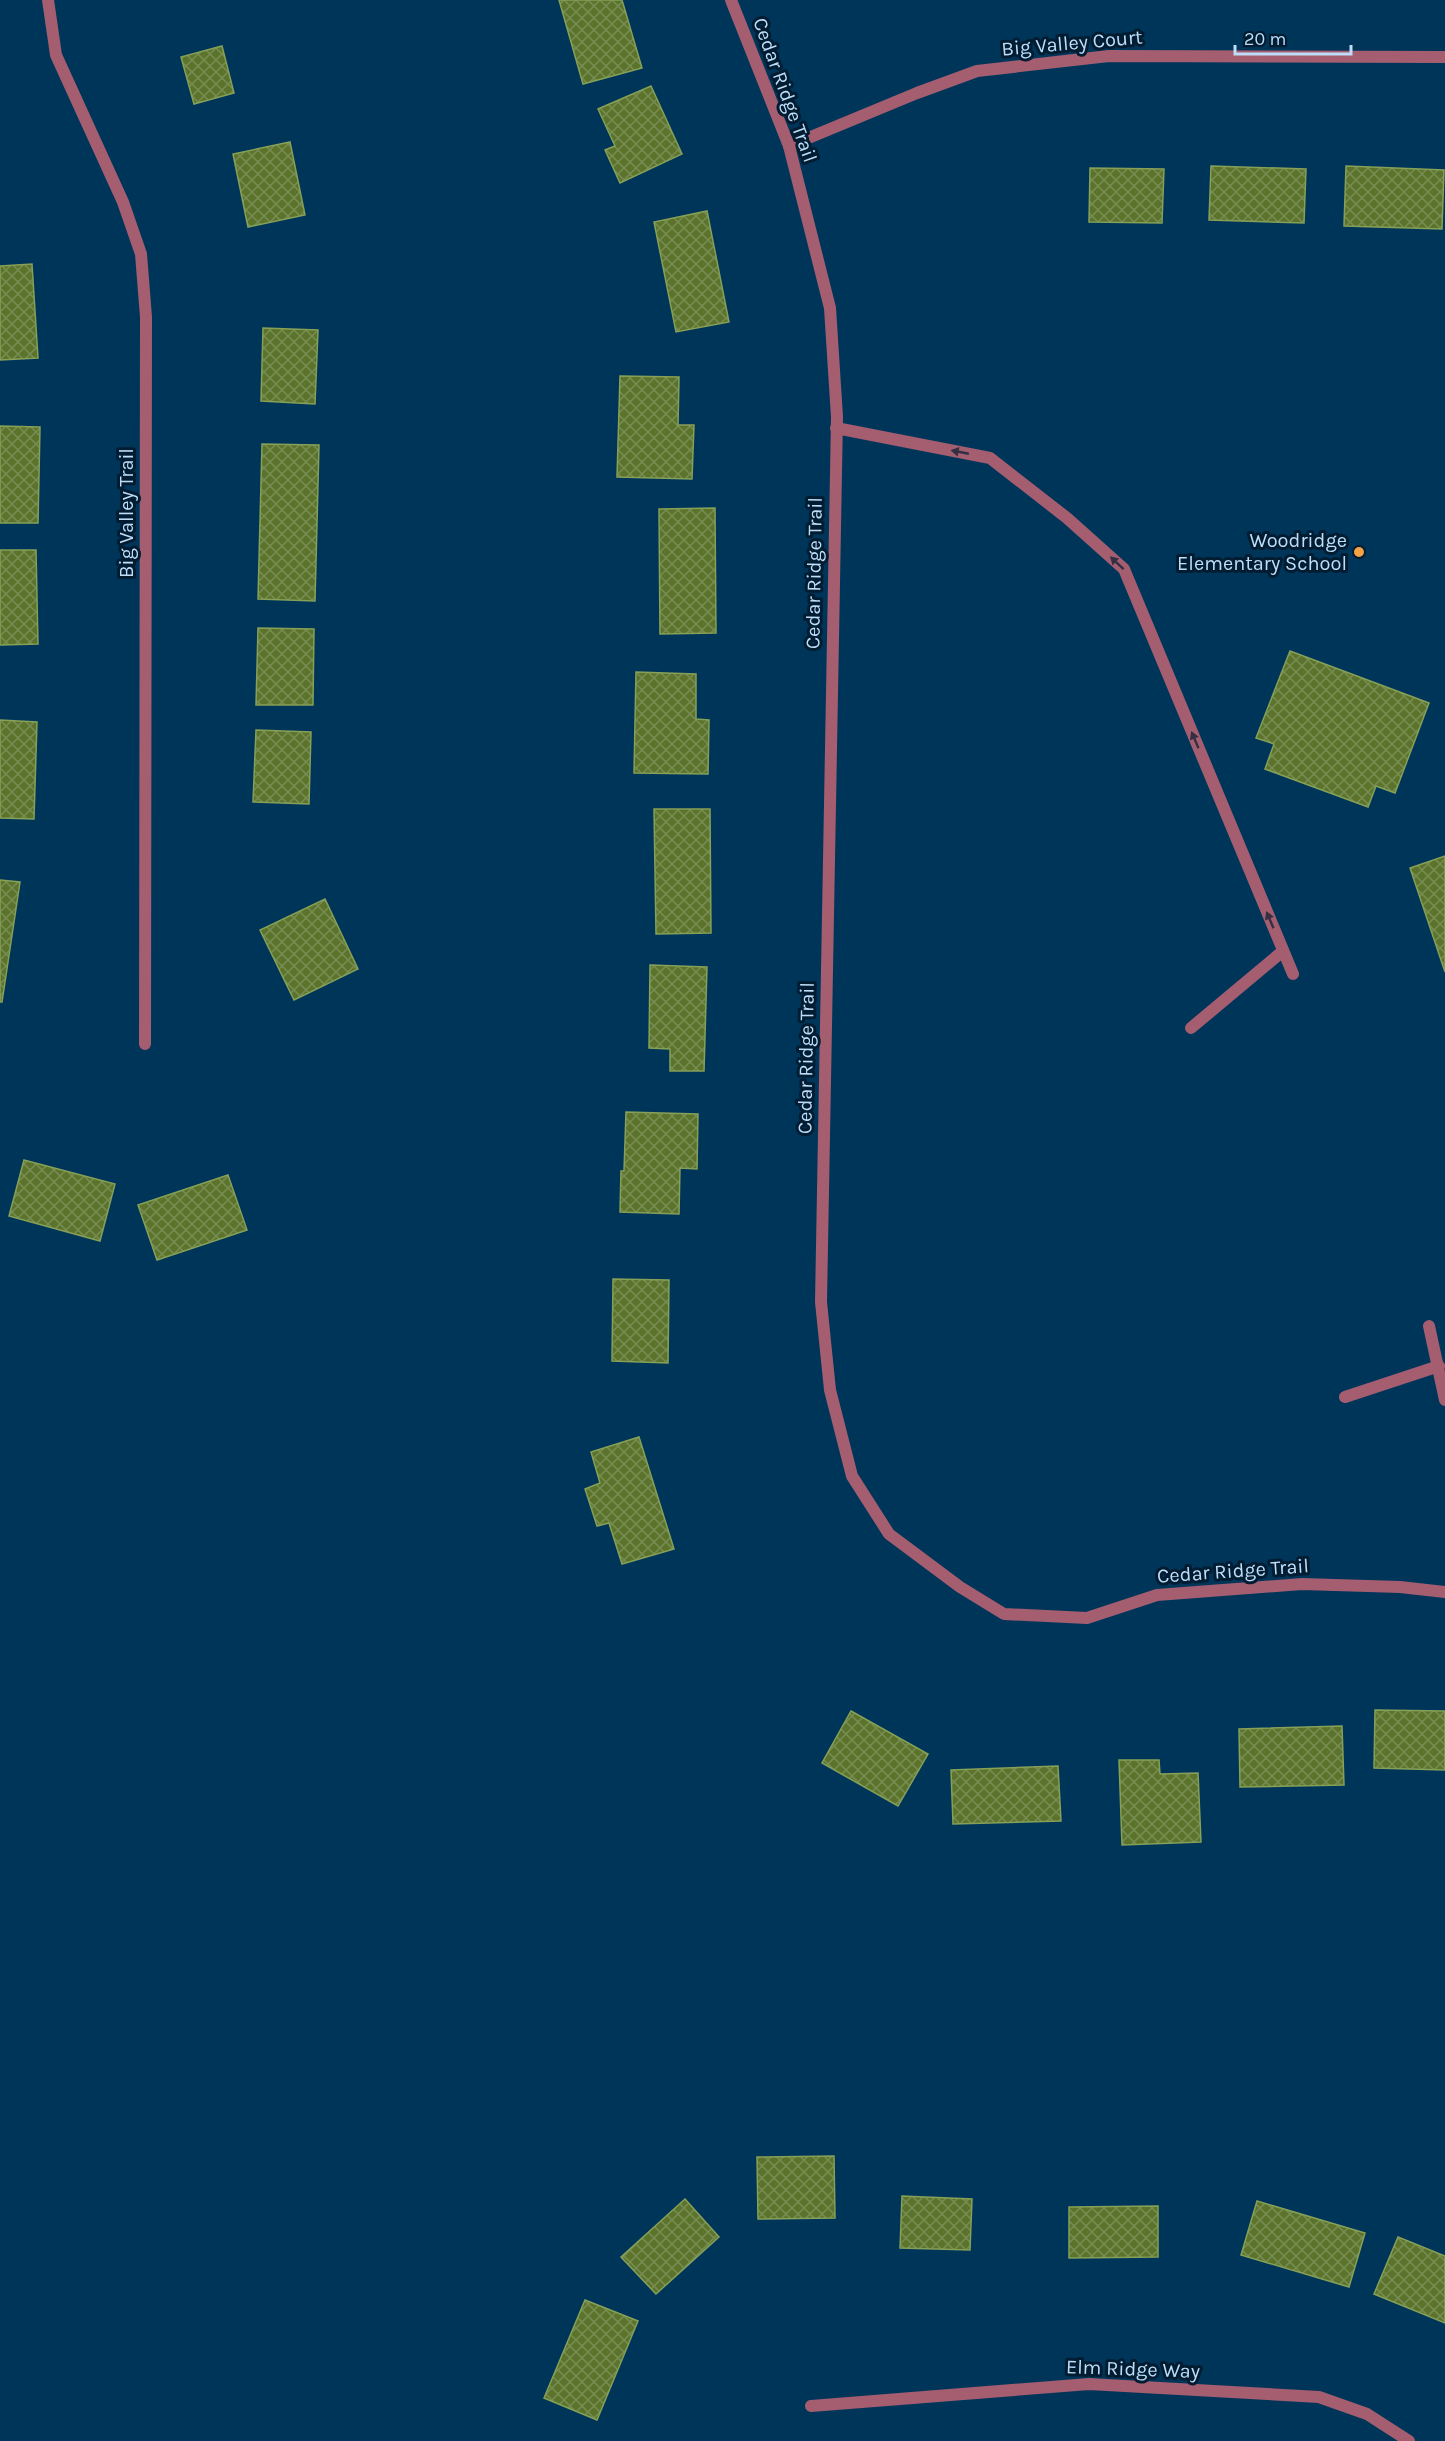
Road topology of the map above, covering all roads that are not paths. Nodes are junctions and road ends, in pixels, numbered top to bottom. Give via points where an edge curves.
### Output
1 (48, 0) edge
2 (731, 0) edge
3 (1445, 57) edge
4 (789, 146) junction
5 (836, 428) junction
6 (1283, 951) junction
7 (1293, 974) dead end
8 (1191, 1028) dead end
9 (146, 1044) dead end
10 (1429, 1326) dead end
11 (1439, 1366) junction
12 (1345, 1397) dead end
13 (1445, 1400) edge
14 (1445, 1592) edge
15 (811, 2406) dead end
16 (1408, 2441) edge

1 - 9 street, Big Valley Trail via 56,55 123,202 141,254 146,317
2 - 4 street, Cedar Ridge Trail
3 - 4 street, Big Valley Court via 1109,56 977,71
4 - 5 street, Cedar Ridge Trail via 830,308
6 -> 5 street via 1124,569 990,458
5 - 14 street, Cedar Ridge Trail via 821,1302 830,1390 852,1476 889,1533 960,1587 1004,1614 1087,1618 1157,1594 1302,1584
6 - 7 street
6 - 8 street
10 - 11 street
11 - 12 street
11 - 13 street
15 - 16 street, Elm Ridge Way via 1089,2384 1319,2397 1367,2414

